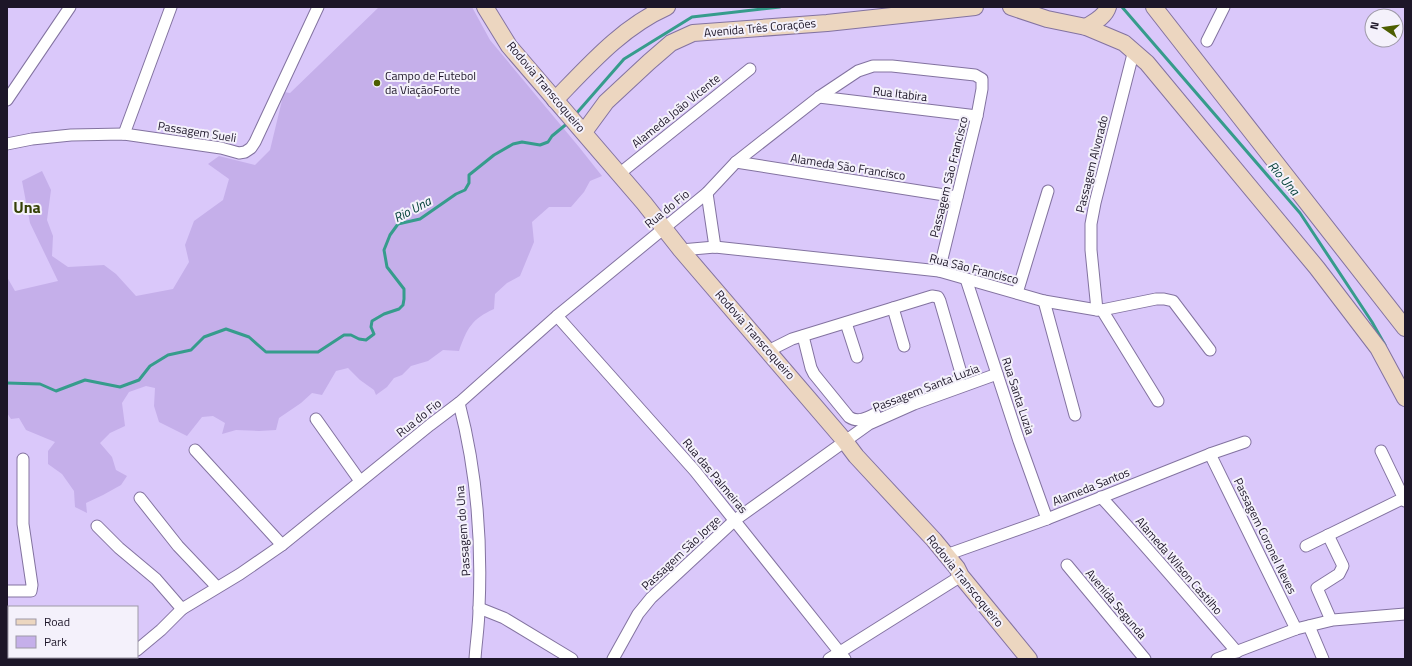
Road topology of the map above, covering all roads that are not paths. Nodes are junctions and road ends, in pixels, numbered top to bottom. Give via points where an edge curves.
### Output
1 (70, 7) edge
2 (171, 7) edge
3 (318, 7) edge
4 (485, 7) edge
5 (667, 7) edge
6 (975, 7) edge
7 (1011, 7) edge
8 (1154, 7) edge
9 (1224, 7) edge
10 (1108, 8) edge
11 (1038, 13) edge
12 (1086, 27) junction
13 (1207, 41) dead end
14 (1134, 50) junction
15 (750, 69) dead end
16 (982, 89) joint
17 (820, 97) junction
18 (7, 100) edge
19 (558, 102) junction
20 (977, 116) junction
21 (582, 129) junction
22 (124, 134) junction
23 (7, 144) edge
24 (736, 162) junction
25 (619, 174) junction
26 (1048, 191) dead end
27 (707, 192) junction
28 (957, 197) junction
29 (664, 228) junction
30 (714, 247) junction
31 (681, 250) junction
32 (939, 272) junction
33 (966, 279) junction
34 (1017, 293) junction
35 (1044, 301) junction
36 (893, 308) junction
37 (1099, 310) junction
38 (556, 316) junction
39 (846, 323) junction
40 (1405, 328) edge
41 (803, 336) junction
42 (904, 346) dead end
43 (1210, 350) dead end
44 (768, 351) junction
45 (857, 357) dead end
46 (997, 374) junction
47 (1405, 398) edge
48 (1158, 401) dead end
49 (459, 403) junction
50 (1075, 415) dead end
51 (316, 419) dead end
52 (844, 440) junction
53 (1245, 442) dead end
54 (195, 450) dead end
55 (1381, 451) dead end
56 (1210, 454) junction
57 (23, 459) dead end
58 (360, 481) junction
59 (1101, 497) junction
60 (140, 498) dead end
61 (1404, 499) edge
62 (1047, 519) junction
63 (735, 520) junction
64 (97, 526) dead end
65 (1328, 535) junction
66 (282, 545) junction
67 (1306, 546) dead end
68 (946, 555) junction
69 (1067, 565) dead end
70 (961, 576) junction
71 (217, 587) junction
72 (7, 591) edge
73 (480, 608) junction
74 (182, 609) junction
75 (1405, 614) edge
76 (1331, 620) junction
77 (1309, 626) junction
78 (1296, 629) junction
79 (138, 648) edge
80 (1237, 652) junction
81 (843, 656) edge
82 (475, 659) edge
83 (572, 659) edge
84 (613, 659) edge
85 (829, 659) edge
86 (1029, 659) edge
87 (1145, 659) edge
88 (1217, 659) edge
89 (1323, 659) edge

1 - 18 street
2 - 22 street
3 - 22 street, Passagem Sueli via 251,148 245,152
4 - 19 street, Rodovia Transcoqueiro via 509,46
5 - 19 street via 626,31 596,59
6 - 21 street, Avenida Três Corações via 827,23 694,33 671,43 606,102
7 - 11 street
8 - 40 street
9 - 13 street
10 - 12 street via 1098,20
11 - 12 street
12 - 14 street
14 - 37 street, Passagem Alvorado via 1091,224
14 - 47 street via 1166,85 1317,268 1378,348
15 - 25 street, Alameda João Vicente
16 - 17 street, Rua do Fio via 982,79 975,75 873,66 858,71
16 - 20 street, Passagem São Francisco
17 - 20 street, Rua Itabira
17 - 24 street, Rua do Fio
19 - 21 street, Rodovia Transcoqueiro
20 - 28 street, Passagem São Francisco
21 - 25 street, Rodovia Transcoqueiro
22 - 23 street, Passagem Sueli via 71,135
24 - 27 street, Rua do Fio
24 - 28 street, Alameda São Francisco
25 - 29 street, Rodovia Transcoqueiro
26 - 34 street
27 - 29 street, Rua do Fio
27 - 30 street, Rua do Fio
28 - 32 street, Passagem São Francisco
29 - 31 street, Rodovia Transcoqueiro
29 - 38 street, Rua do Fio
30 - 31 street, Rua São Francisco
30 - 32 street, Rua São Francisco
31 - 44 street, Rodovia Transcoqueiro
32 - 33 street, Rua São Francisco
33 - 34 street, Rua São Francisco
33 - 46 street, Rua Santa Luzia
34 - 35 street, Rua São Francisco
35 - 37 street, Rua São Francisco
35 - 50 street
36 - 39 street
36 - 41 street via 932,296 938,297 961,373 956,382 860,420 854,420 814,374
36 - 42 street
37 - 43 street, Rua São Francisco via 1156,299 1172,301
37 - 48 street, Passagem Alvorado
38 - 49 street, Rua do Fio
38 - 63 street, Rua das Palmeiras
39 - 41 street
39 - 45 street
41 - 44 street
44 - 52 street, Rodovia Transcoqueiro
46 - 52 street, Passagem Santa Luzia via 904,408 868,424
46 - 62 street, Rua Santa Luzia
49 - 58 street, Rua do Fio
49 - 73 street, Passagem do Una via 468,435 478,520
51 - 58 street
52 - 63 street, Passagem São Jorge
52 - 68 street, Rodovia Transcoqueiro
53 - 56 street, Alameda Santos
54 - 66 street
55 - 61 street
56 - 59 street, Alameda Santos
56 - 78 street, Passagem Coronel Neves
57 - 72 street via 23,524 32,585 31,591
58 - 66 street, Rua do Fio
59 - 62 street, Alameda Santos
59 - 80 street, Alameda Wilson Castilho
60 - 71 street via 178,546
61 - 65 street
62 - 68 street, Alameda Santos
63 - 81 street, Rua das Palmeiras
63 - 84 street, Passagem São Jorge via 651,598 638,614
64 - 74 street via 156,579
65 - 67 street
65 - 76 street via 1343,566 1339,574 1317,588
66 - 71 street, Rua do Fio
68 - 70 street, Rodovia Transcoqueiro
69 - 87 street, Avenida Segunda
70 - 81 street
70 - 86 street, Rodovia Transcoqueiro
71 - 74 street, Rua do Fio
73 - 82 street, Passagem do Una
73 - 83 street via 504,618
74 - 79 street, Rua do Fio
75 - 76 street
76 - 77 street
77 - 78 street
77 - 89 street
78 - 80 street
80 - 88 street
81 - 85 street

